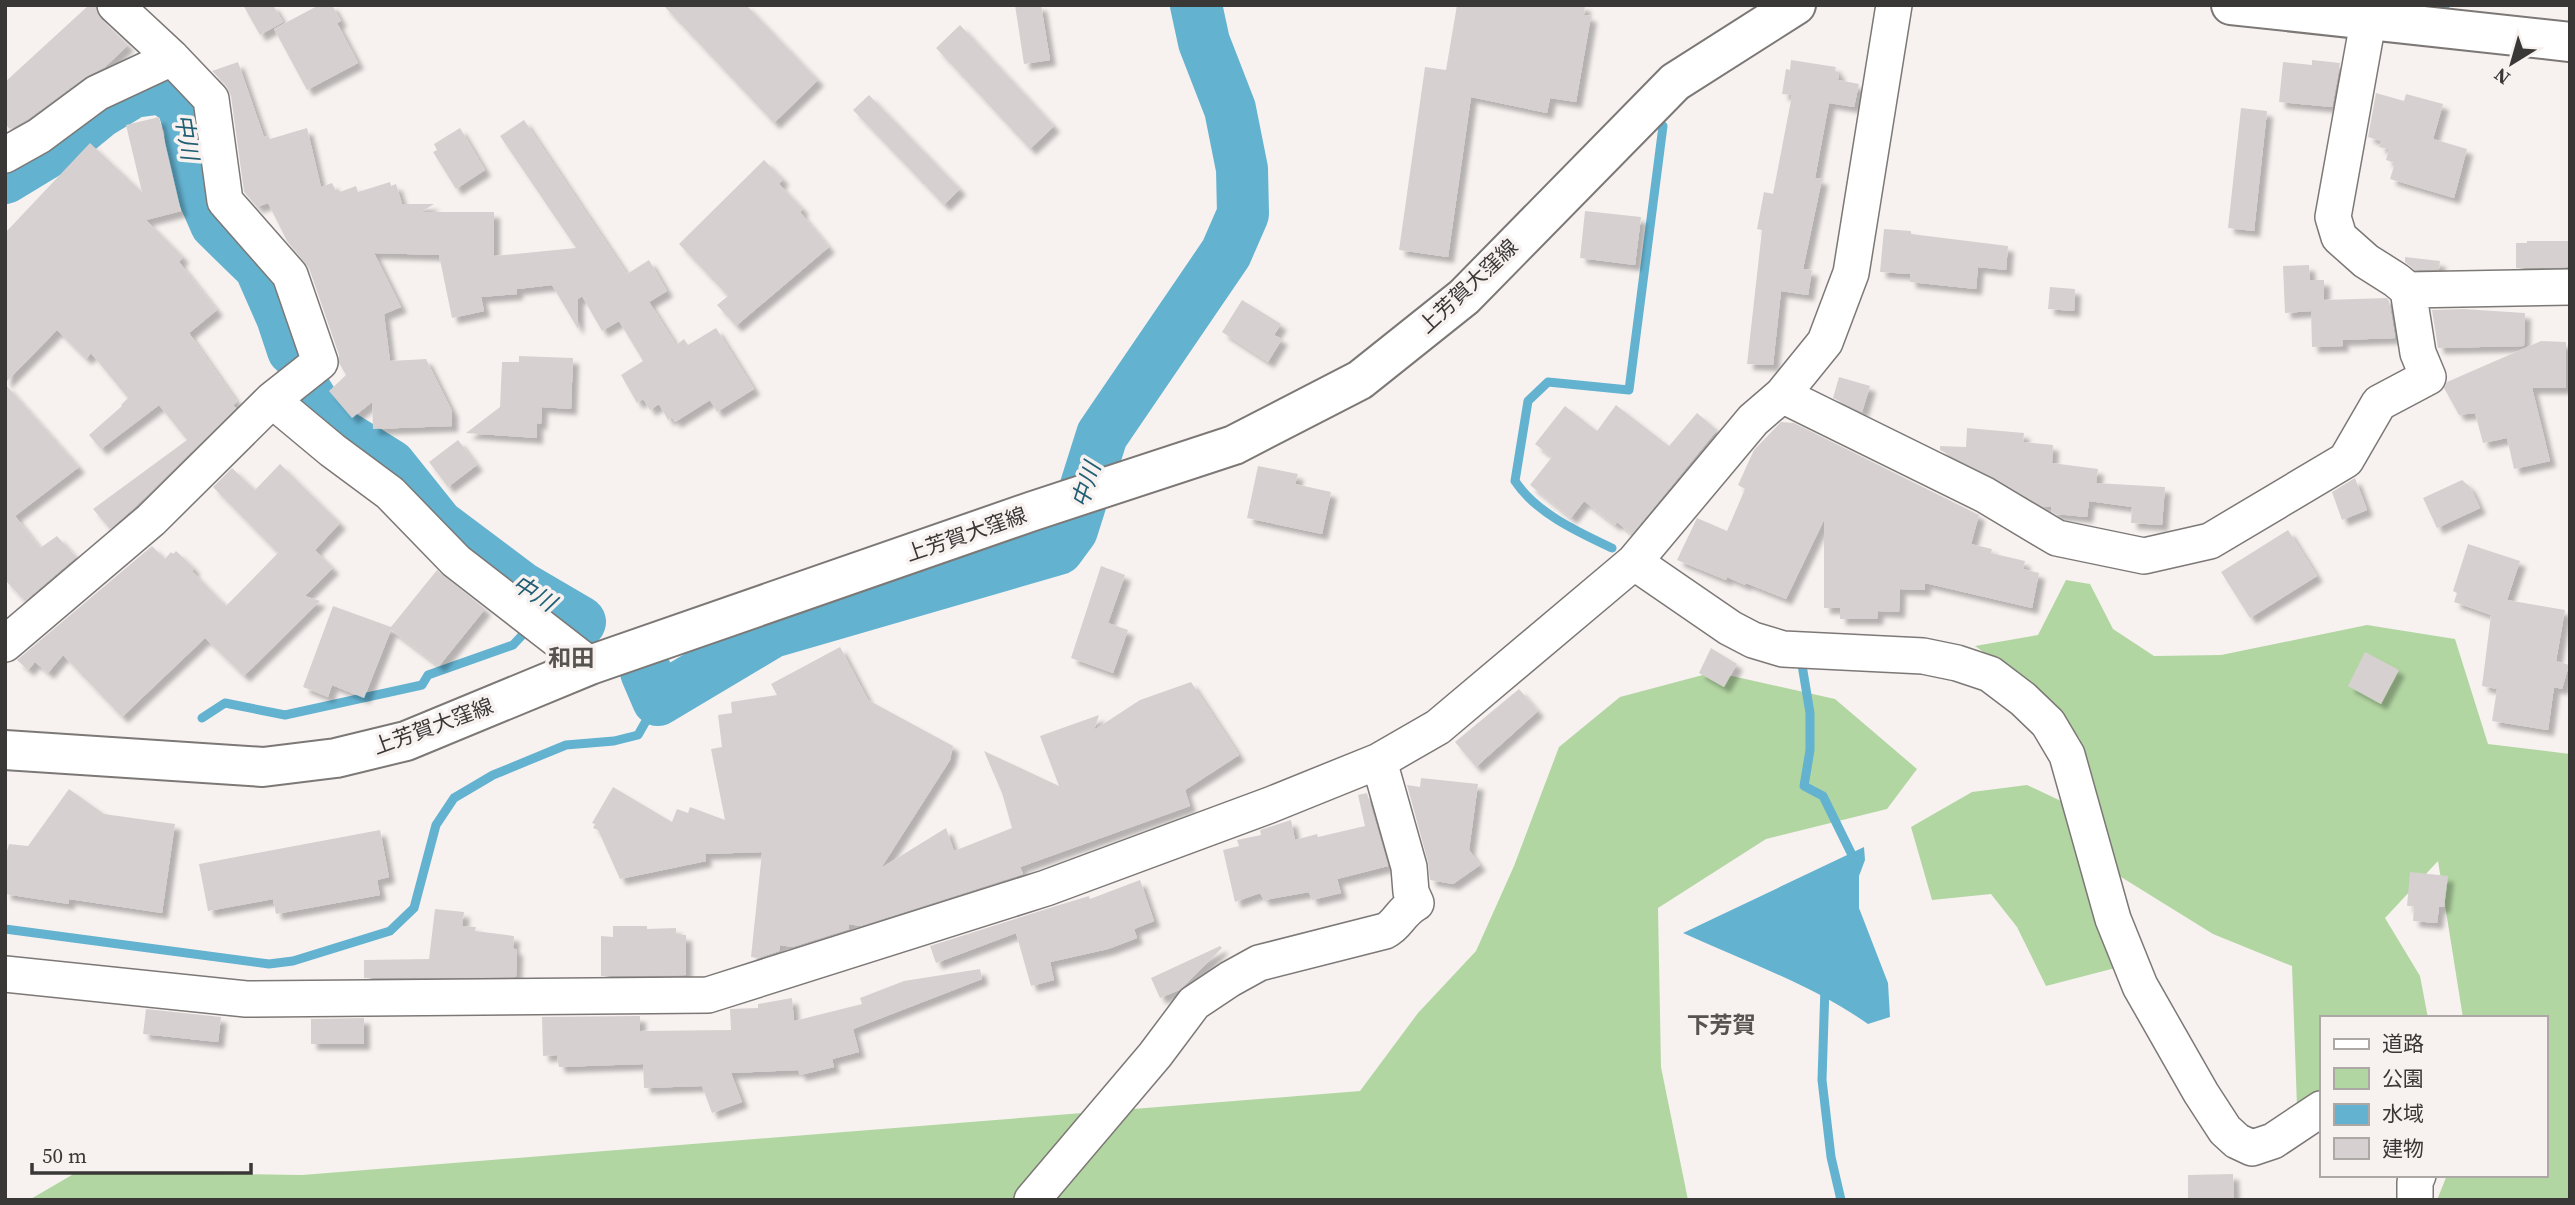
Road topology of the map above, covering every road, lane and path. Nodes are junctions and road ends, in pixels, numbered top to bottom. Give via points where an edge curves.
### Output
1 (115, 5) edge
2 (1796, 5) edge
3 (1894, 5) edge
4 (2231, 5) edge
5 (2370, 13) edge
6 (2570, 42) edge
7 (172, 58) junction
8 (5, 155) edge
9 (2570, 287) edge
10 (2408, 290) junction
11 (1782, 395) junction
12 (272, 400) junction
13 (1634, 562) junction
14 (5, 644) edge
15 (590, 665) junction
16 (5, 750) edge
17 (1379, 761) junction
18 (5, 974) edge
19 (2320, 1110) edge
20 (2417, 1177) edge
21 (1032, 1200) edge
22 (2415, 1200) edge

1 - 7 street
2 - 15 main road, 上芳賀大窪線 via 1675,82 1464,297 1360,380 1234,445
3 - 11 street via 1851,273 1825,342
4 - 5 main road
5 - 6 main road
5 - 10 street via 2333,217 2339,237
7 - 8 street via 97,93
7 - 12 street via 211,99 225,201 290,275 320,362
9 - 10 street
10 - 11 street via 2418,353 2428,377 2379,403 2346,460 2210,541 2144,556 2057,538 1985,495
11 - 13 street via 1753,420
12 - 14 street via 151,520
12 - 15 street via 390,493 456,561
13 - 17 street via 1438,727
13 - 19 street via 1753,640 1783,649 1923,656 1956,663 1990,674 2023,698 2048,723 2067,755 2113,919 2140,986 2225,1130 2252,1148 2273,1141
15 - 16 main road, 上芳賀大窪線 via 405,741 336,758 263,767
17 - 18 street via 1046,888 708,995 246,999
17 - 21 street via 1416,903 1405,909 1391,928 1259,963 1194,1003
20 - 22 street

